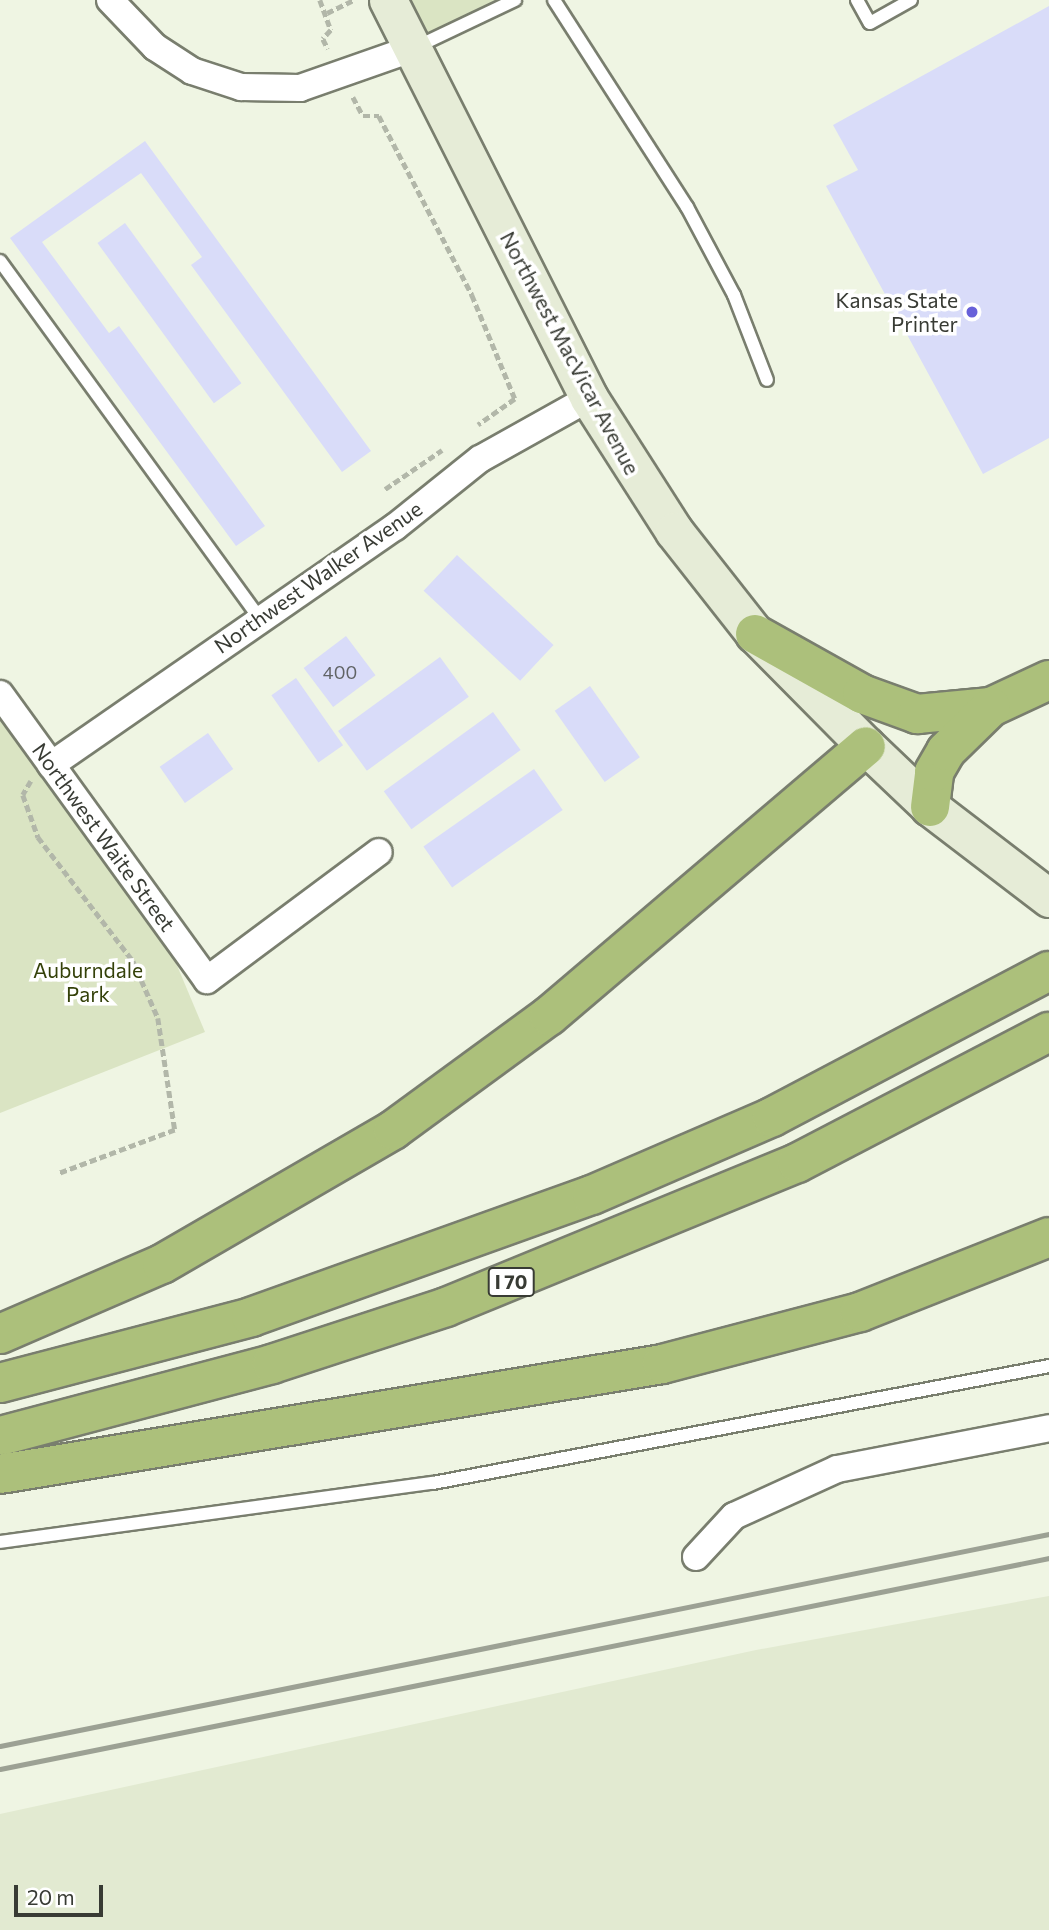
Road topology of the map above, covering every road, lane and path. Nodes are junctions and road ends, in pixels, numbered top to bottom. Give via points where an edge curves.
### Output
1 (110, 0) edge
2 (320, 0) edge
3 (354, 0) edge
4 (388, 0) edge
5 (515, 0) edge
6 (554, 0) edge
7 (857, 0) edge
8 (911, 0) edge
9 (327, 13) junction
10 (414, 48) junction
11 (340, 72) junction
12 (0, 261) edge
13 (766, 380) dead end
14 (589, 398) junction
15 (472, 429) dead end
16 (450, 444) dead end
17 (385, 489) dead end
18 (259, 618) junction
19 (755, 634) junction
20 (1049, 680) edge
21 (0, 694) edge
22 (992, 707) junction
23 (866, 746) junction
24 (43, 770) junction
25 (930, 807) junction
26 (379, 852) dead end
27 (1049, 898) edge
28 (1049, 971) edge
29 (1049, 1032) edge
30 (60, 1173) dead end
31 (1049, 1237) edge
32 (0, 1334) edge
33 (1049, 1366) edge
34 (0, 1383) edge
35 (1049, 1428) edge
36 (0, 1436) edge
37 (0, 1474) edge
38 (0, 1542) edge
39 (696, 1557) dead end

1 - 11 street via 155,47 192,71 241,88 300,88
2 - 9 path
3 - 9 path
4 - 10 main road, Northwest MacVicar Avenue
5 - 10 lane
6 - 13 lane via 687,207 734,295
7 - 8 lane via 870,23
9 - 11 path via 331,30 323,39
10 - 11 street
10 - 14 main road, Northwest MacVicar Avenue
11 - 15 path via 363,116 379,116 472,295 515,400
12 - 18 lane
14 - 18 street, Northwest Walker Avenue via 480,459 395,527
14 - 19 main road, Northwest MacVicar Avenue via 674,531
16 - 17 path
18 - 24 street, Northwest Walker Avenue
19 - 22 highway via 894,708 945,714
19 - 23 main road, Northwest MacVicar Avenue
20 - 22 highway
21 - 24 street, Northwest Waite Street
22 - 25 highway via 946,751 934,772
23 - 25 main road, Northwest MacVicar Avenue
23 - 32 highway via 549,1016 403,1123 162,1264
24 - 26 street, Northwest Waite Street via 207,980
24 - 30 path via 23,794 38,837 133,961 158,1018 175,1130
25 - 27 main road, Northwest MacVicar Avenue
28 - 34 highway, I 70 via 973,1015 772,1116 426,1259 251,1317
29 - 36 highway, I 70 via 797,1163 446,1307 259,1368
31 - 37 highway via 860,1312 663,1364
33 - 38 lane via 433,1483
35 - 39 street via 836,1469 734,1516

